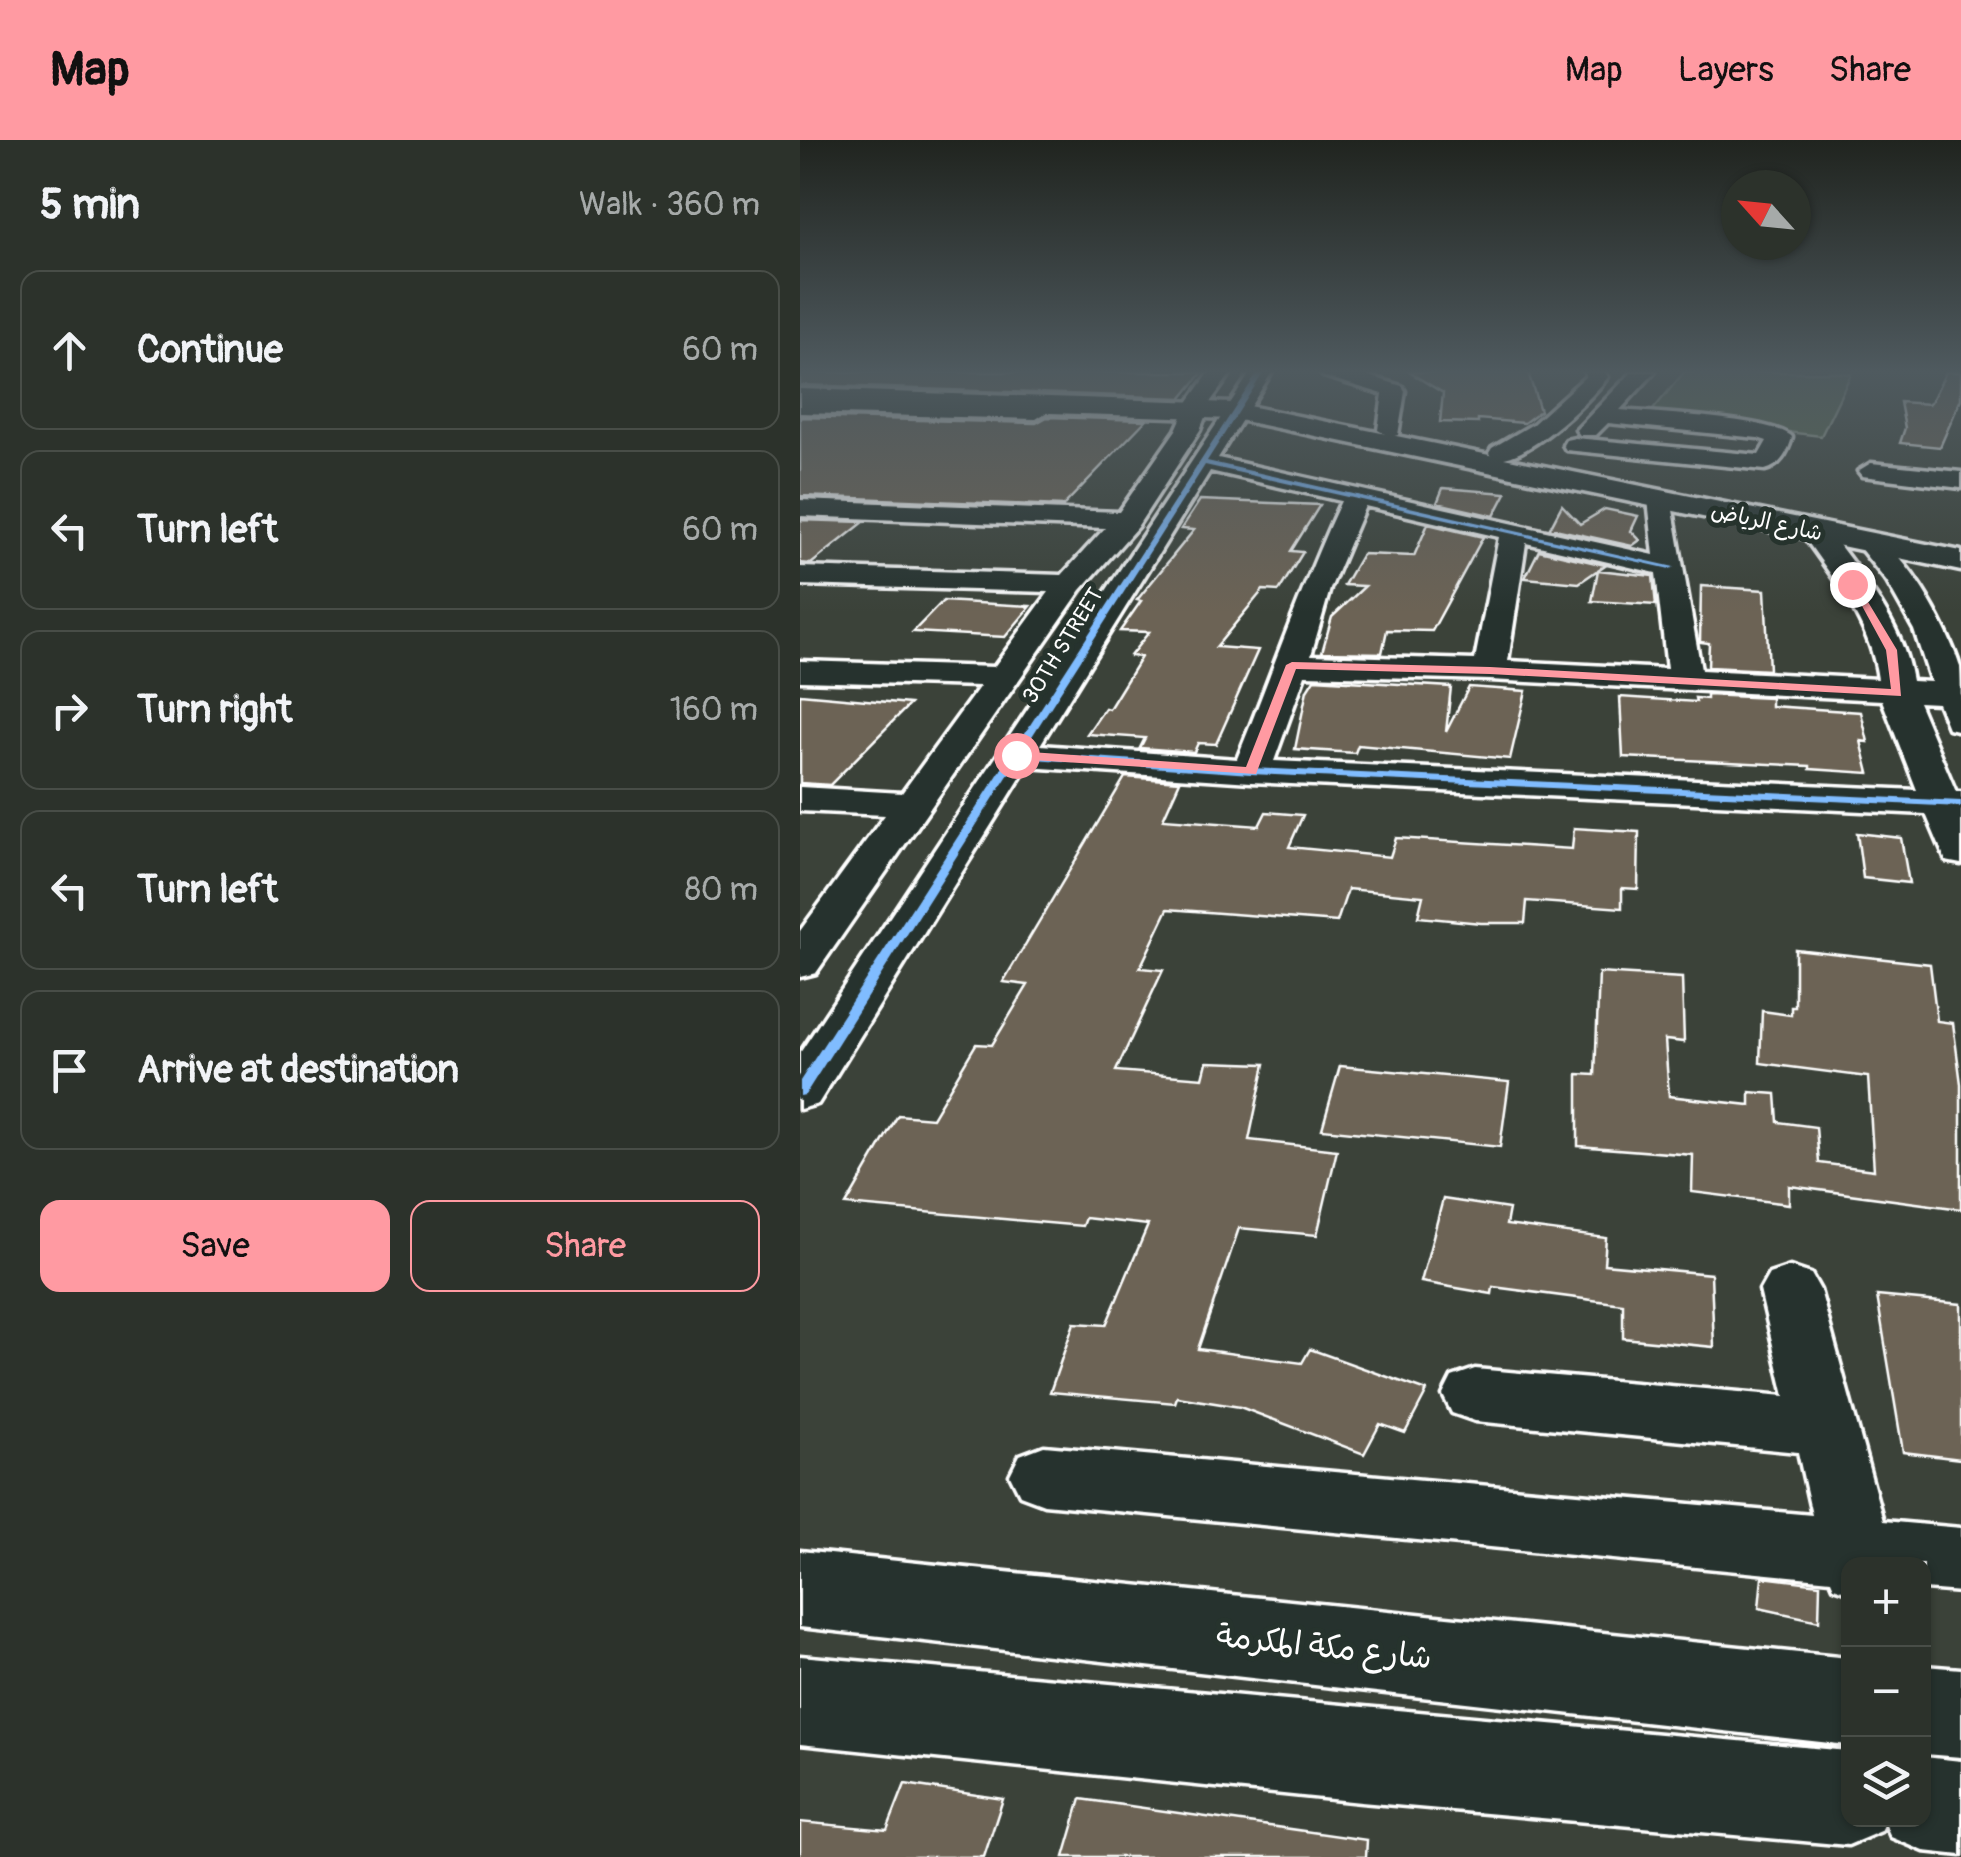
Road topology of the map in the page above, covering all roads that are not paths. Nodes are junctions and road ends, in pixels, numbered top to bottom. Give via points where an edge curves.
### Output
1 (1179, 452) edge
2 (1191, 452) edge
3 (1275, 452) edge
4 (1584, 452) edge
5 (1597, 452) edge
6 (1871, 471) dead end
7 (1961, 480) edge
8 (1357, 494) junction
9 (1661, 499) junction
10 (800, 508) edge
11 (1124, 510) junction
12 (1059, 517) junction
13 (1814, 531) junction
14 (800, 532) edge
15 (1514, 533) junction
16 (1870, 542) junction
17 (1961, 548) edge
18 (1961, 561) edge
19 (1670, 567) junction
20 (800, 576) edge
21 (1070, 584) junction
22 (1945, 634) edge
23 (1292, 665) junction
24 (1490, 670) junction
25 (800, 671) edge
26 (1004, 677) junction
27 (1685, 680) junction
28 (1897, 693) junction
29 (1955, 707) edge
30 (1016, 755) junction
31 (1251, 771) junction
32 (800, 800) edge
33 (1951, 803) edge
34 (913, 805) junction
35 (1961, 852) edge
36 (801, 960) edge
37 (800, 1092) edge
38 (1790, 1290) dead end
39 (1475, 1395) dead end
40 (1824, 1427) junction
41 (1044, 1474) dead end
42 (1848, 1557) edge
43 (1858, 1557) edge
44 (1931, 1559) edge
45 (1961, 1560) edge
46 (800, 1590) edge
47 (800, 1700) edge
48 (1841, 1701) edge
49 (1931, 1711) edge
50 (1961, 1713) edge
51 (1841, 1797) edge
52 (1931, 1805) edge
53 (1961, 1808) edge

1 - 11 street, 30TH STREET
2 - 30 street, 30TH STREET
3 - 8 street
4 - 9 main road, شارع الرياض
5 - 17 main road, شارع الرياض
6 - 7 street
8 - 15 street
8 - 23 street via 1315,588
9 - 13 main road, شارع الرياض
9 - 19 street
10 - 12 street
11 - 12 street
11 - 21 street, 30TH STREET
12 - 14 street via 1040,532 1010,539
13 - 16 main road, شارع الرياض
13 - 28 street via 1891,650
15 - 19 street
15 - 24 street
16 - 18 main road, شارع الرياض
16 - 22 street
19 - 27 street
20 - 21 street
21 - 26 street, 30TH STREET
22 - 29 street
23 - 24 street
23 - 31 street
24 - 27 street
25 - 26 street
26 - 34 street, 30TH STREET
27 - 28 street
28 - 29 street
28 - 33 street
30 - 31 street
30 - 37 street, 30TH STREET
31 - 33 street
32 - 34 street
33 - 35 street
34 - 36 street, 30TH STREET
38 - 40 street
39 - 40 street
40 - 43 street
41 - 42 street
44 - 45 street
46 - 48 main road, شارع مكة المكرمة
47 - 51 main road
49 - 50 main road
52 - 53 main road

